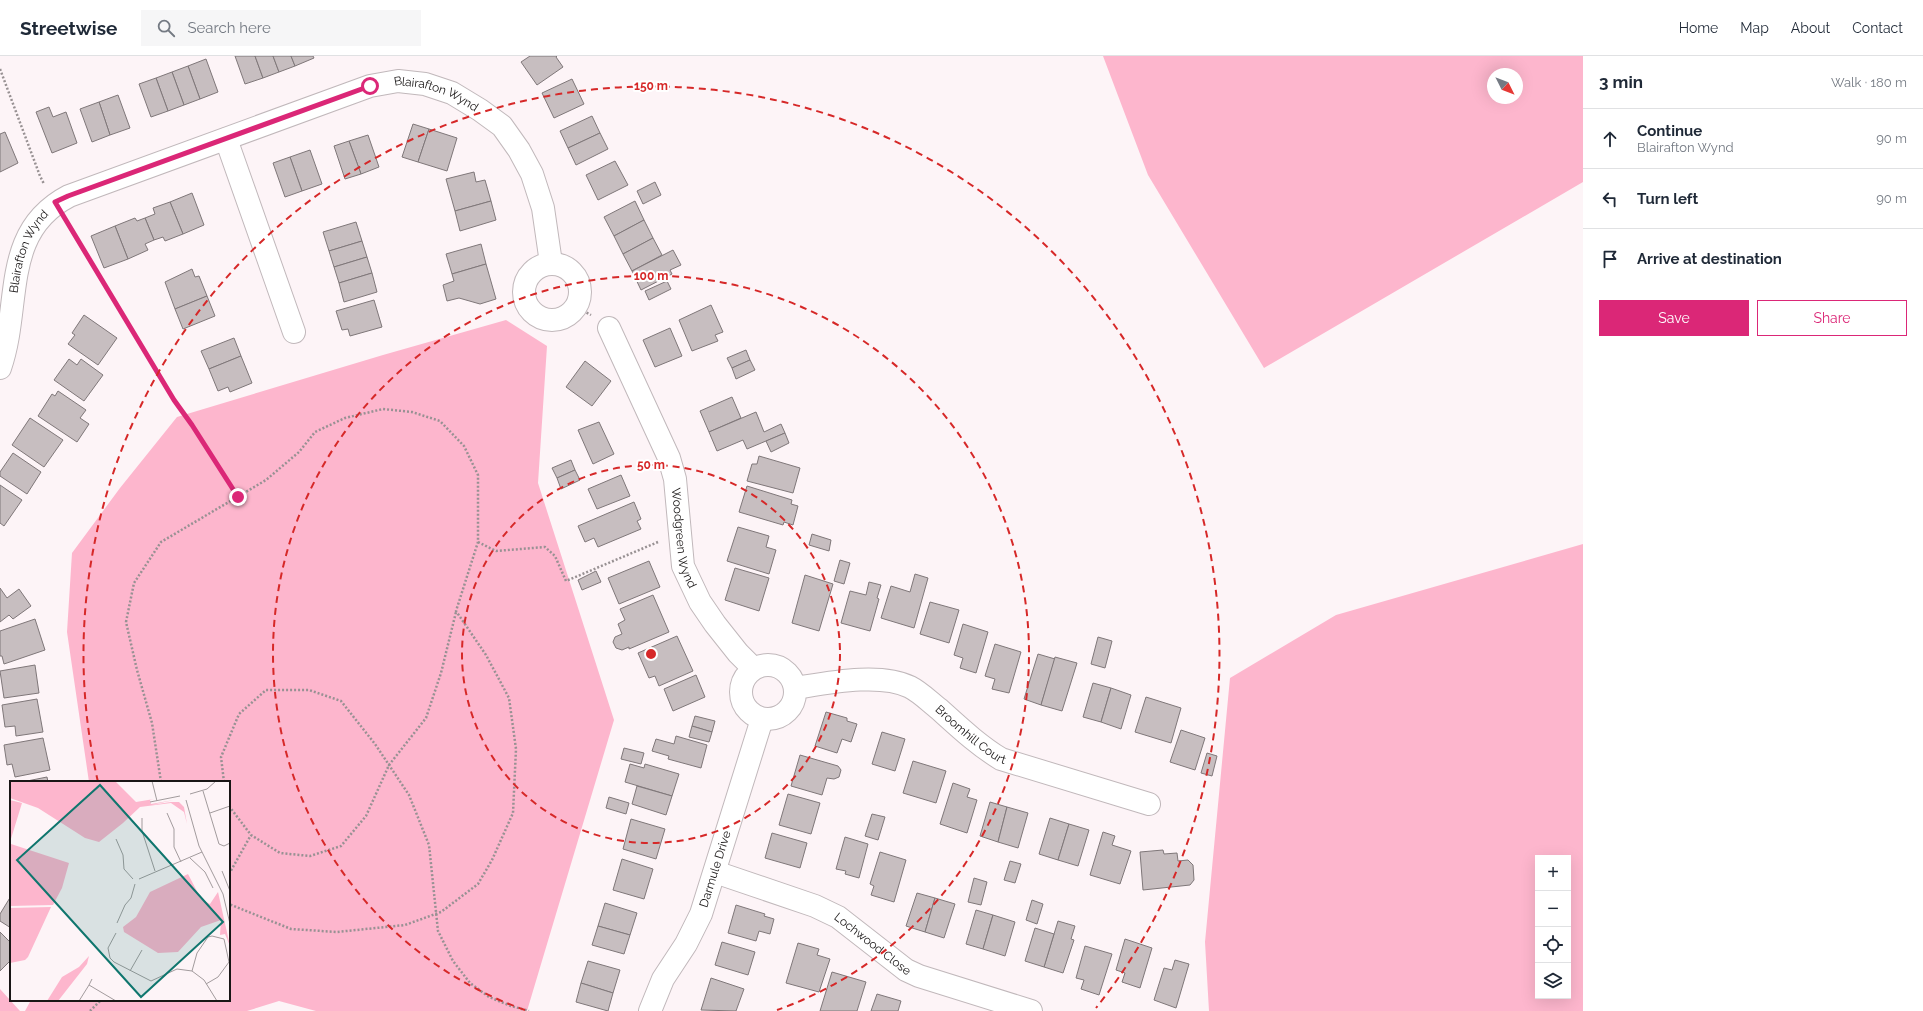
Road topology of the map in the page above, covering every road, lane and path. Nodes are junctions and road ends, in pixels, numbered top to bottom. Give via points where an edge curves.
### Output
1 (0, 69) edge
2 (226, 139) junction
3 (55, 202) junction
4 (551, 263) dead end
5 (609, 328) dead end
6 (294, 332) dead end
7 (0, 368) edge
8 (238, 497) junction
9 (680, 532) junction
10 (478, 542) junction
11 (456, 611) junction
12 (753, 668) junction
13 (795, 688) junction
14 (762, 719) junction
15 (389, 765) junction
16 (161, 781) edge
17 (224, 781) edge
18 (1149, 804) dead end
19 (230, 807) edge
20 (251, 835) junction
21 (230, 872) edge
22 (715, 872) junction
23 (230, 904) edge
24 (435, 914) junction
25 (100, 1001) edge
26 (90, 1011) edge
27 (529, 1011) edge
28 (650, 1011) edge
29 (1031, 1011) edge

1 - 3 path via 40,176
2 - 3 street, Blairafton Wynd
2 - 4 street, Blairafton Wynd via 370,86 398,81 425,84 452,93 502,126 519,150 532,174 543,208
2 - 6 street
3 - 7 street, Blairafton Wynd via 35,221 16,262
3 - 8 path via 174,400
5 - 9 street, Woodgreen Wynd via 669,458 676,479
8 - 10 path via 266,480 299,452 315,432 345,418 383,410 412,412 440,421 464,446 478,475
8 - 16 path via 161,542 134,583 126,622 152,723
9 - 10 path via 566,581 555,556 545,547 496,551
9 - 12 street, Woodgreen Wynd via 683,566 700,602 738,653
10 - 11 path
11 - 15 path via 441,673 426,718
11 - 24 path via 486,654 509,698 516,749 514,813 478,884
12 - 13 street via 771,664 779,667 787,672
12 - 14 street via 741,682 740,692 746,709
13 - 14 street via 795,697 786,712 779,717
13 - 18 street, Broomhill Court via 868,680 909,687 987,751 1001,759
14 - 22 street, Darmule Drive
15 - 17 path via 341,701 309,690 266,690 239,714 221,757
15 - 20 path via 366,816 341,846 310,856 280,853
15 - 24 path via 409,795 429,845
19 - 20 path
20 - 21 path
22 - 28 street, Darmule Drive via 694,928 663,979
22 - 29 street, Lochwood Close via 815,906 838,918 906,970
23 - 24 path via 291,929 337,932 405,925
24 - 27 path via 438,931 452,961 470,983 489,998
25 - 26 path

